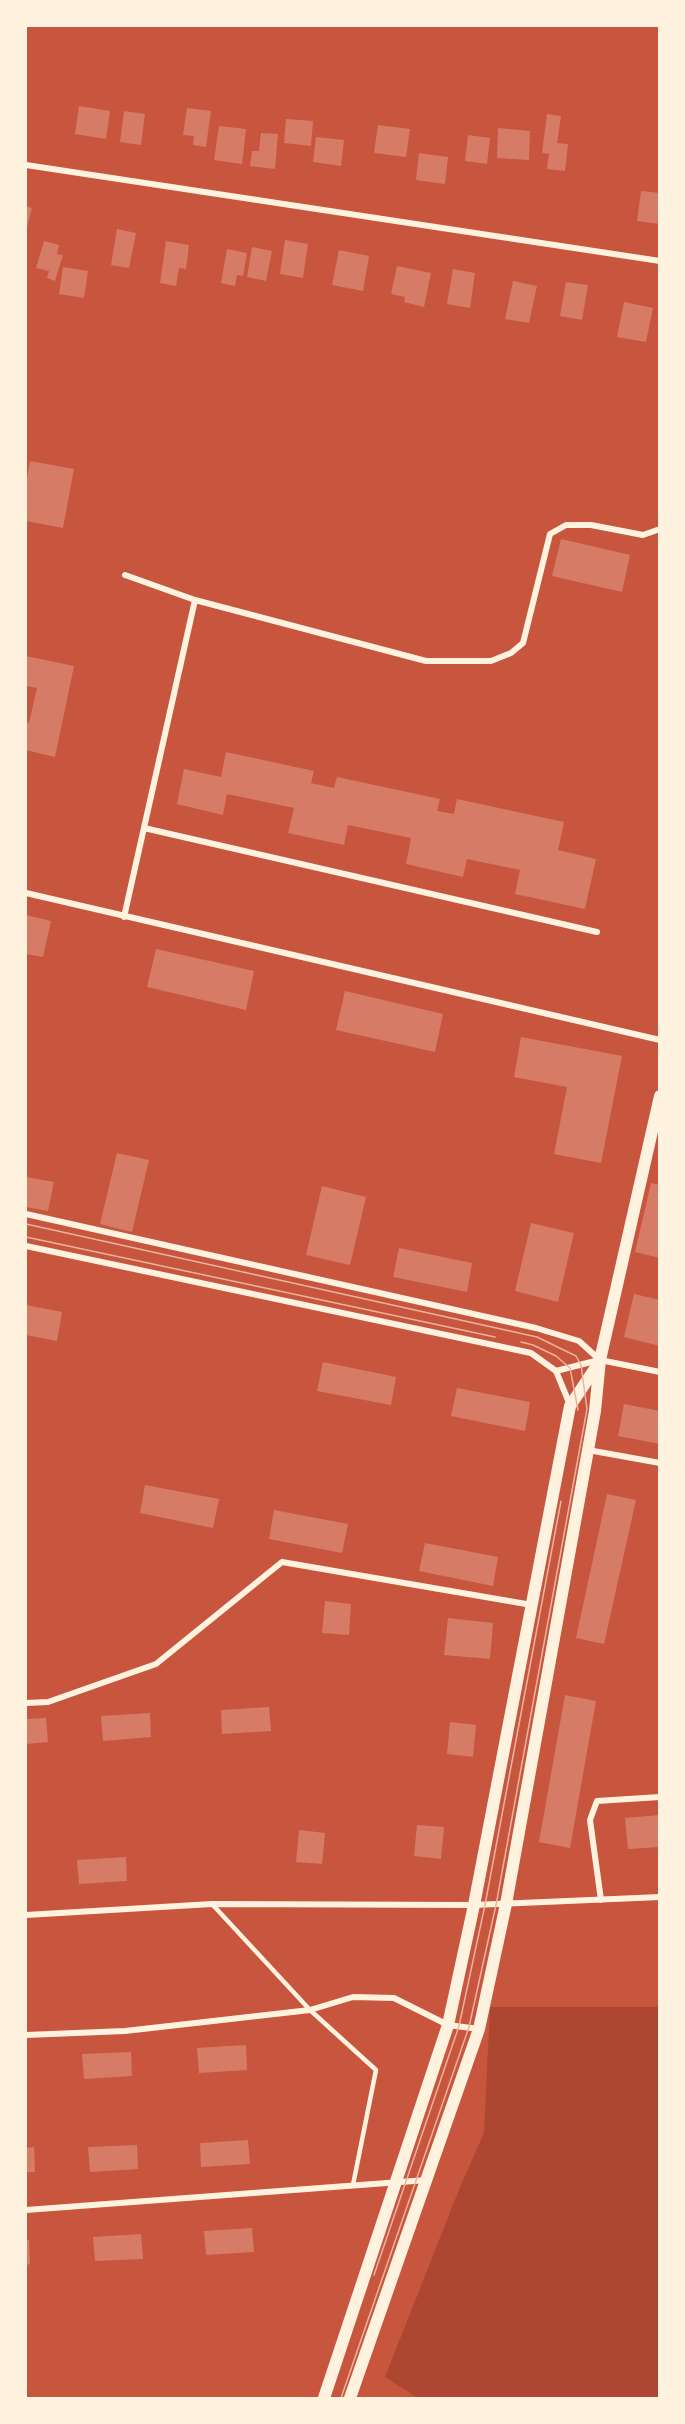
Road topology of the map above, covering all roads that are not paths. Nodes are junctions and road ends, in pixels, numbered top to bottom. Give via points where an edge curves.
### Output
1 (26, 165) edge
2 (660, 261) edge
3 (660, 530) edge
4 (125, 575) dead end
5 (195, 600) junction
6 (144, 828) junction
7 (26, 893) edge
8 (124, 917) junction
9 (597, 932) dead end
10 (660, 1040) edge
11 (660, 1096) edge
12 (26, 1214) edge
13 (26, 1246) edge
14 (600, 1360) junction
15 (556, 1371) junction
16 (660, 1372) edge
17 (570, 1406) junction
18 (588, 1450) junction
19 (660, 1463) edge
20 (532, 1605) junction
21 (26, 1703) edge
22 (660, 1797) edge
23 (660, 1897) edge
24 (601, 1900) junction
25 (212, 1904) junction
26 (506, 1904) junction
27 (474, 1905) junction
28 (26, 1915) edge
29 (310, 2010) junction
30 (448, 2025) junction
31 (479, 2029) junction
32 (26, 2035) edge
33 (427, 2180) junction
34 (396, 2182) junction
35 (353, 2185) junction
36 (26, 2210) edge
37 (324, 2398) edge
38 (350, 2398) edge

1 - 2 street
3 - 5 street via 643,535 591,525 566,525 550,534 523,643 491,661 426,662
4 - 5 street
5 - 6 street
6 - 8 street
6 - 9 street
7 - 8 street
8 - 10 street
11 - 14 main road
12 - 14 street via 536,1328 579,1341
13 - 15 street via 531,1353
14 - 15 street
14 - 16 street
14 - 17 main road
14 - 18 main road
15 - 17 street
17 - 20 main road
18 - 19 street
18 - 26 main road
20 - 21 street via 282,1562 156,1664 48,1702
20 - 27 main road
22 - 24 street via 597,1801 590,1820
23 - 24 street
24 - 26 street
25 - 27 street
25 - 28 street
25 - 29 lane
26 - 27 street
26 - 31 main road
27 - 30 main road
29 - 30 street via 353,1997 394,1998
29 - 32 street via 125,2031
29 - 35 lane via 376,2070
30 - 31 street
30 - 34 main road
31 - 33 main road
33 - 34 street
33 - 38 main road
34 - 35 street
34 - 37 main road
35 - 36 street

